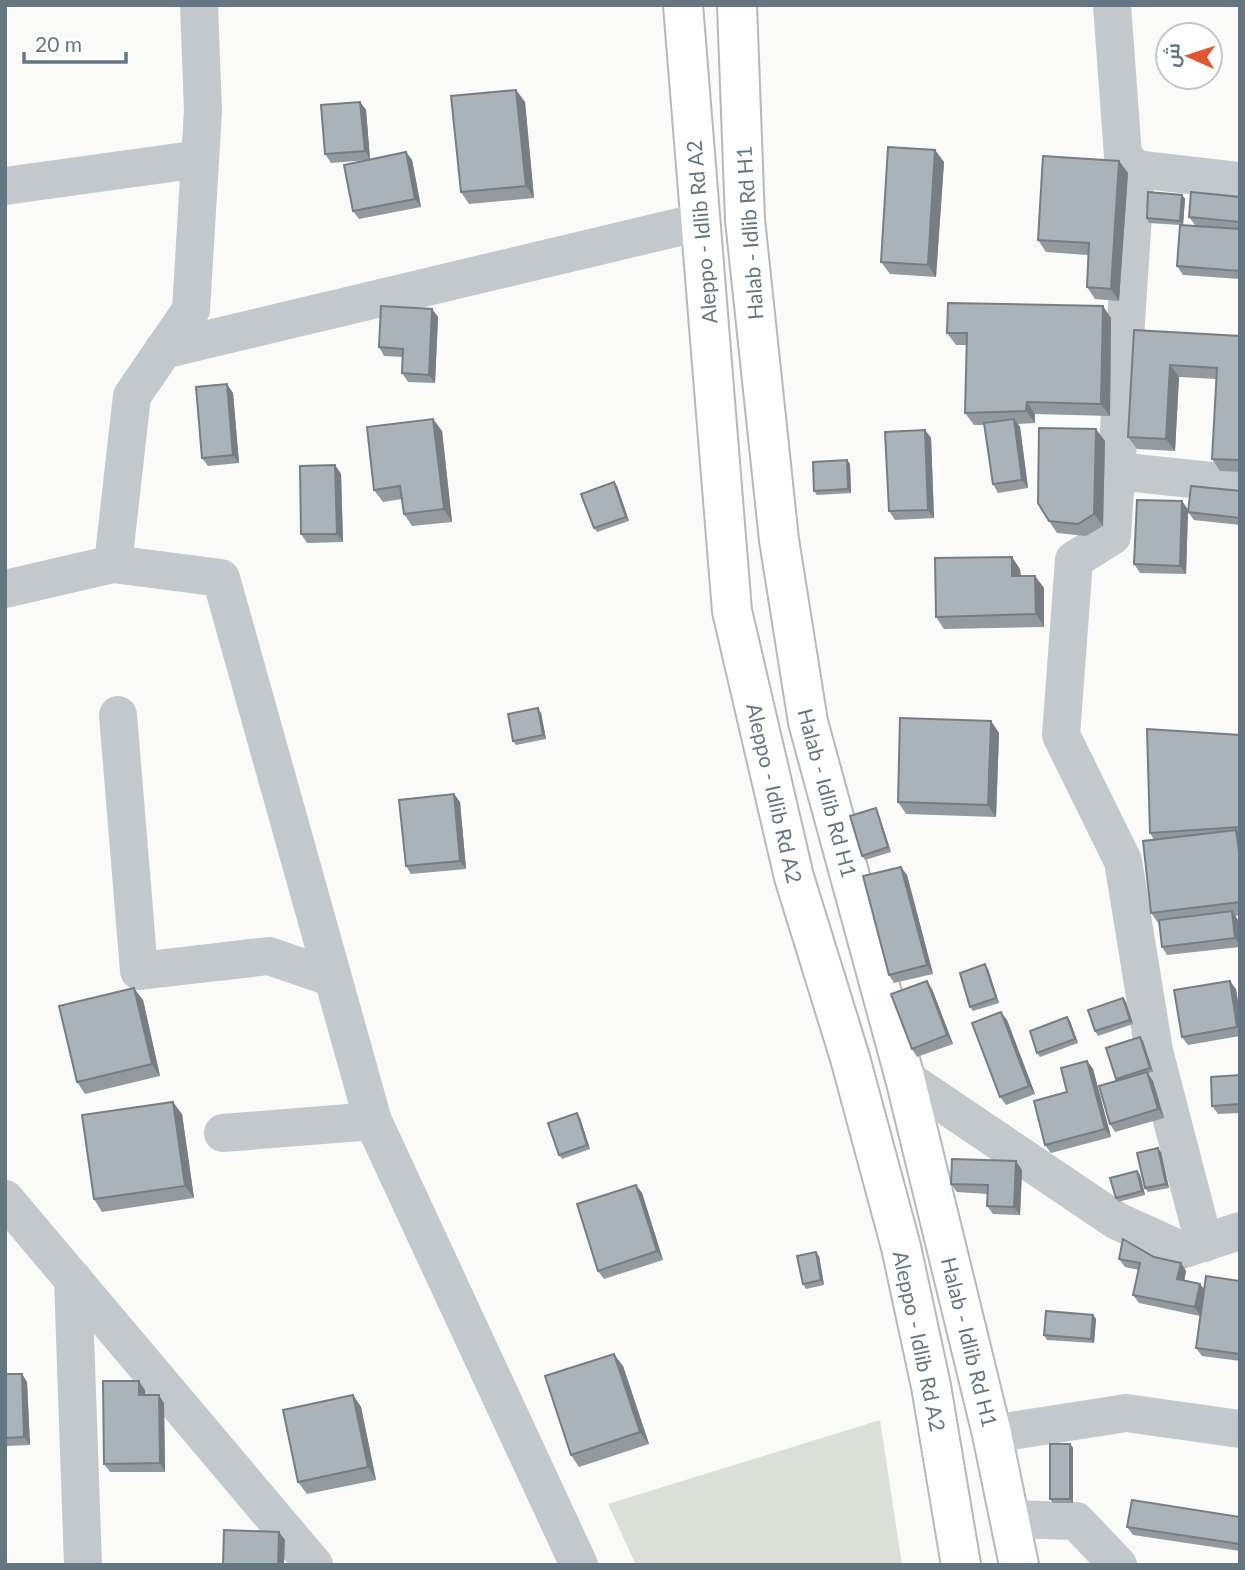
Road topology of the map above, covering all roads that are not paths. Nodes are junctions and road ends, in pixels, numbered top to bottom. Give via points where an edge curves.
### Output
1 (199, 5) edge
2 (683, 5) edge
3 (737, 5) edge
4 (1112, 5) edge
5 (200, 159) junction
6 (1136, 169) junction
7 (1240, 181) edge
8 (5, 186) edge
9 (700, 222) junction
10 (163, 350) junction
11 (1116, 471) junction
12 (1240, 484) edge
13 (113, 564) junction
14 (5, 589) edge
15 (118, 715) dead end
16 (333, 978) junction
17 (905, 1078) junction
18 (373, 1121) junction
19 (222, 1133) dead end
20 (5, 1199) edge
21 (1240, 1231) edge
22 (1204, 1243) junction
23 (73, 1279) junction
24 (1240, 1429) edge
25 (992, 1434) junction
26 (1011, 1519) junction
27 (83, 1565) edge
28 (314, 1565) edge
29 (579, 1565) edge
30 (961, 1565) edge
31 (1019, 1565) edge
32 (1118, 1565) edge

1 - 5 street
2 - 9 highway, Aleppo - Idlib Rd A2
3 - 17 highway, Halab - Idlib Rd H1 via 745,220 783,566 808,722
4 - 6 street via 1122,156
5 - 8 street
5 - 10 street via 191,310
6 - 7 street
6 - 11 street
9 - 10 street
9 - 30 highway, Aleppo - Idlib Rd A2 via 732,611 794,877 850,1058 901,1247 931,1386
10 - 13 street via 132,396
11 - 12 street
11 - 22 street via 1112,536 1074,561 1061,735 1123,860 1154,1051
13 - 14 street
13 - 16 street via 221,578
15 - 16 street via 139,971 269,956
16 - 18 street
17 - 22 street via 1117,1221 1181,1250
17 - 25 highway, Halab - Idlib Rd H1
18 - 19 street
18 - 29 street
20 - 23 street
21 - 22 street
23 - 27 street
23 - 28 street
24 - 25 street via 1126,1413
25 - 26 highway, Halab - Idlib Rd H1
26 - 31 highway, Halab - Idlib Rd H1
26 - 32 street via 1076,1521

